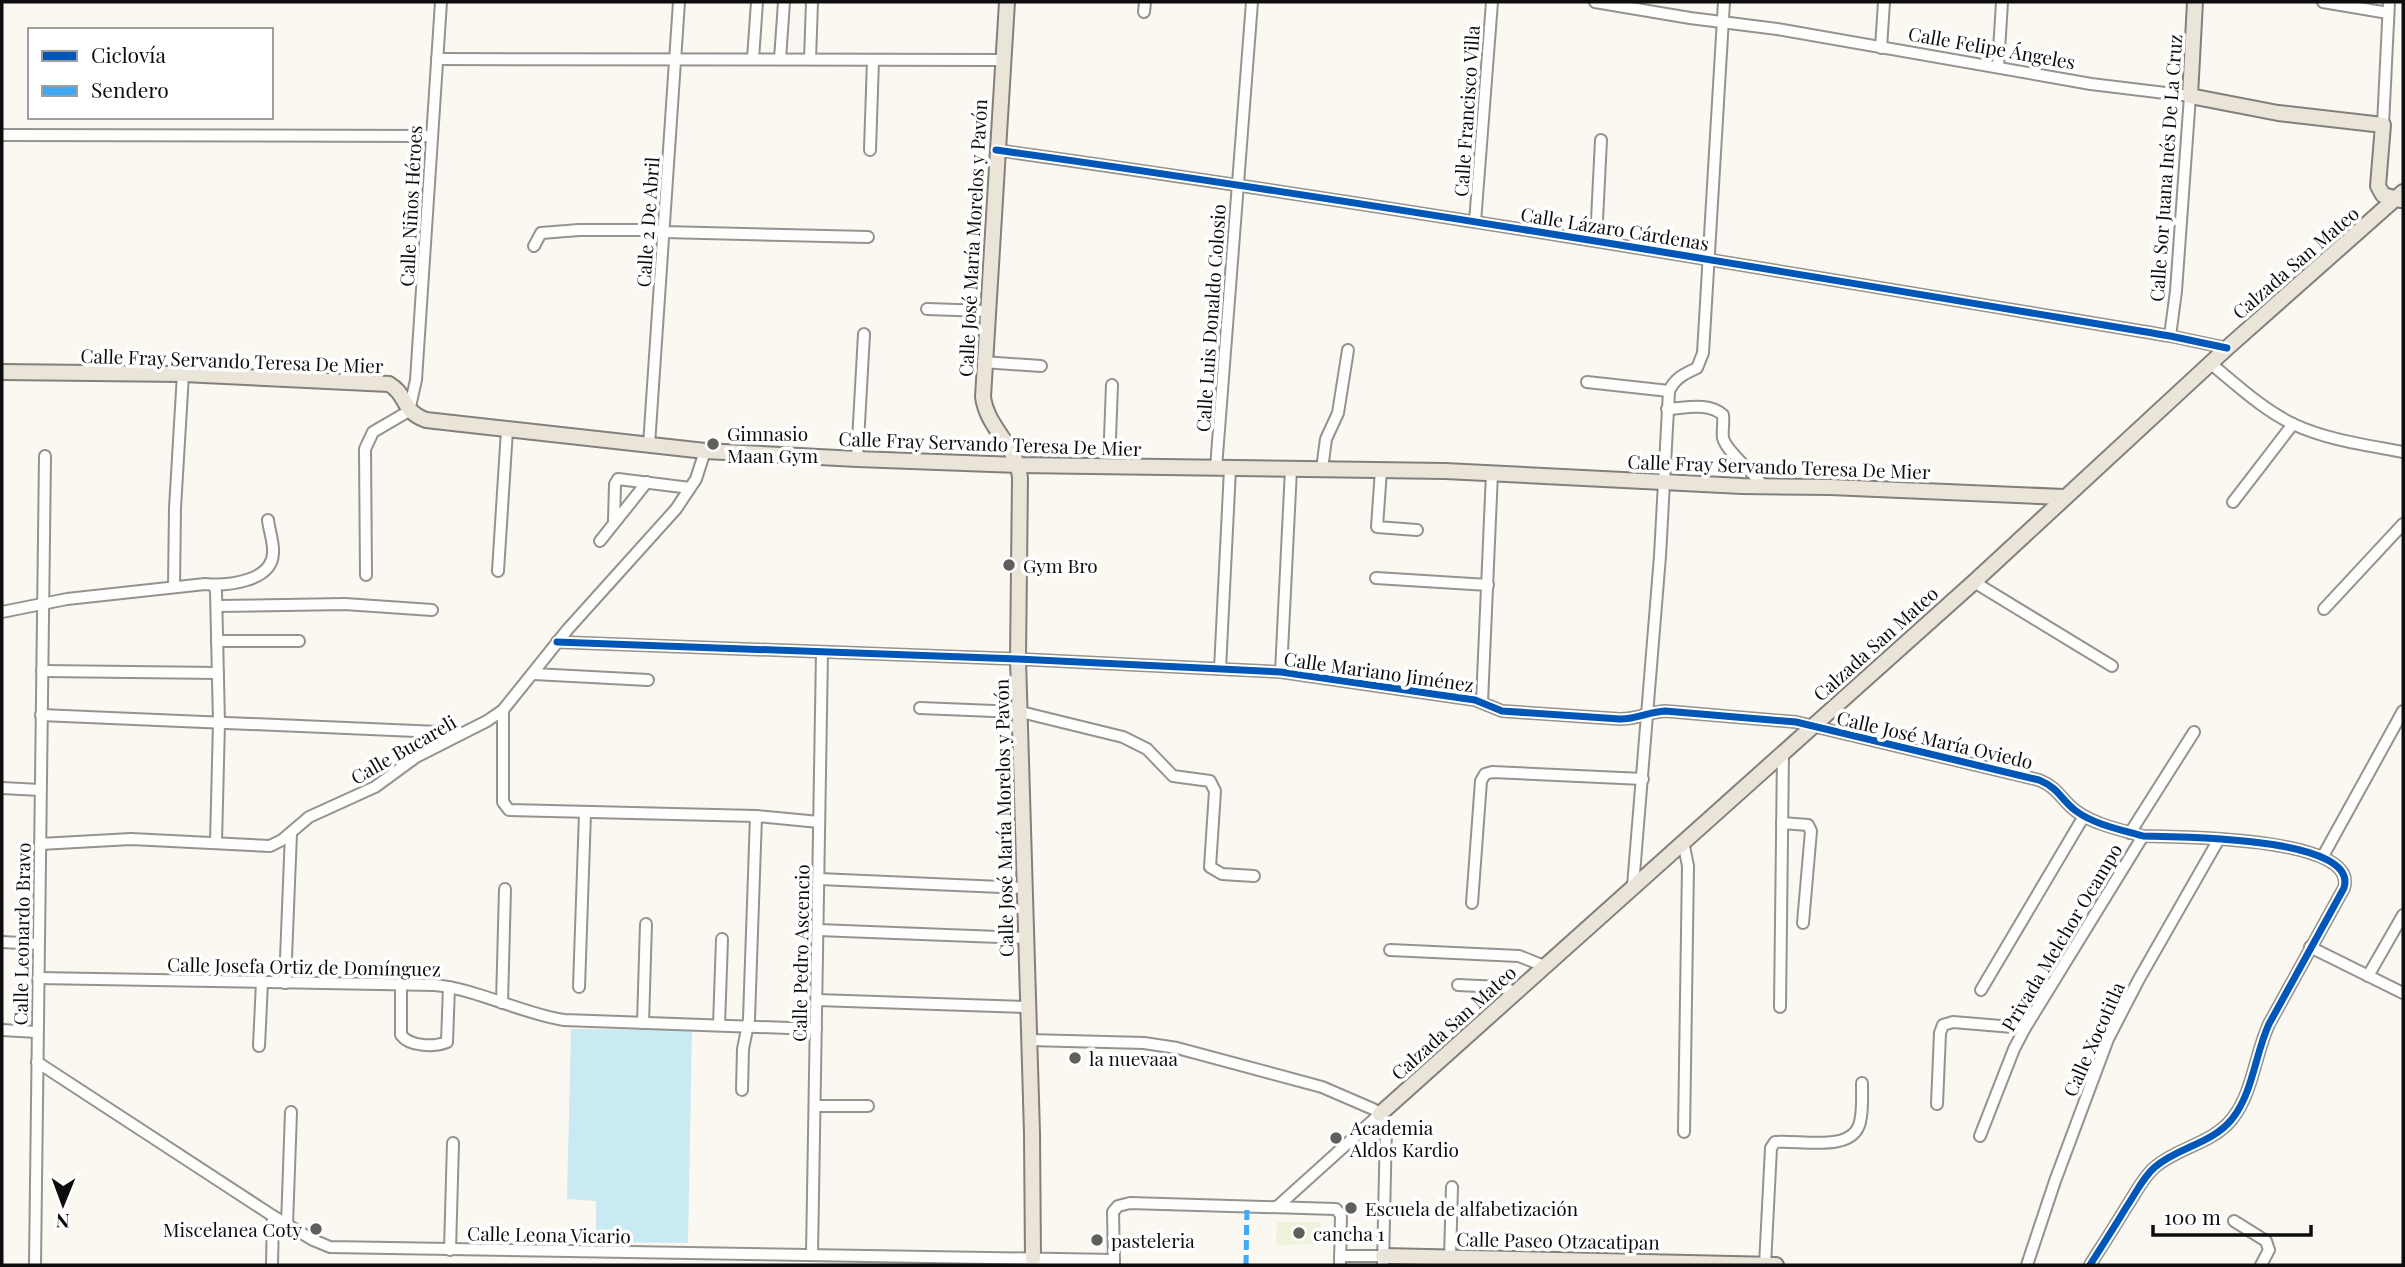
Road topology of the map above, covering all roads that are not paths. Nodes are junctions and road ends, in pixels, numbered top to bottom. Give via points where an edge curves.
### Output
1 (441, 2) edge
2 (679, 2) edge
3 (757, 2) edge
4 (784, 2) edge
5 (812, 2) edge
6 (1007, 2) edge
7 (1252, 2) edge
8 (1492, 2) edge
9 (1595, 2) edge
10 (1724, 2) edge
11 (1884, 2) edge
12 (2002, 2) edge
13 (2195, 2) edge
14 (2323, 2) edge
15 (2389, 7) edge
16 (1722, 22) junction
17 (1881, 48) junction
18 (437, 59) junction
19 (675, 59) junction
20 (753, 59) junction
21 (780, 59) junction
22 (810, 59) junction
23 (873, 60) junction
24 (1002, 60) junction
25 (1998, 67) junction
26 (2190, 96) junction
27 (2383, 125) junction
28 (2, 135) edge
29 (432, 136) junction
30 (1601, 140) dead end
31 (870, 149) dead end
32 (996, 150) junction
33 (1237, 184) junction
34 (2401, 197) edge
35 (1475, 222) junction
36 (664, 232) junction
37 (868, 237) dead end
38 (1596, 240) junction
39 (534, 246) dead end
40 (1708, 259) junction
41 (927, 309) dead end
42 (986, 311) junction
43 (864, 334) dead end
44 (2170, 336) junction
45 (2227, 348) junction
46 (1348, 350) dead end
47 (983, 362) junction
48 (2210, 363) junction
49 (1041, 366) dead end
50 (2, 372) edge
51 (183, 374) junction
52 (1587, 382) dead end
53 (1112, 385) dead end
54 (1669, 391) junction
55 (1667, 408) junction
56 (409, 411) junction
57 (2294, 424) junction
58 (507, 430) junction
59 (1110, 438) tunnel mouth
60 (649, 445) junction
61 (705, 451) junction
62 (2403, 452) edge
63 (45, 456) dead end
64 (857, 459) junction
65 (1019, 465) junction
66 (1223, 469) junction
67 (1291, 469) junction
68 (1322, 469) junction
69 (1381, 470) junction
70 (1492, 473) junction
71 (647, 482) junction
72 (1664, 482) junction
73 (1764, 487) junction
74 (690, 488) junction
75 (2064, 497) junction
76 (2233, 502) dead end
77 (268, 520) dead end
78 (614, 520) junction
79 (2403, 524) edge
80 (1417, 530) dead end
81 (600, 541) dead end
82 (498, 571) dead end
83 (366, 575) dead end
84 (1376, 578) dead end
85 (1974, 582) junction
86 (1488, 585) junction
87 (214, 586) junction
88 (173, 587) junction
89 (42, 603) junction
90 (217, 606) junction
91 (2324, 609) dead end
92 (432, 610) dead end
93 (2, 612) edge
94 (218, 641) junction
95 (299, 641) dead end
96 (557, 642) junction
97 (821, 652) junction
98 (1018, 659) junction
99 (2112, 666) dead end
100 (1220, 668) junction
101 (42, 671) junction
102 (1281, 672) junction
103 (218, 673) junction
104 (534, 674) junction
105 (648, 680) dead end
106 (1482, 702) junction
107 (920, 708) dead end
108 (503, 710) junction
109 (2403, 710) edge
110 (1021, 712) junction
111 (1648, 714) junction
112 (41, 715) junction
113 (219, 723) junction
114 (1811, 726) junction
115 (2194, 732) dead end
116 (464, 733) junction
117 (1783, 753) junction
118 (1643, 779) junction
119 (2, 788) edge
120 (40, 790) junction
121 (585, 813) junction
122 (756, 816) junction
123 (2084, 816) junction
124 (819, 822) junction
125 (1782, 823) junction
126 (291, 833) junction
127 (2130, 833) junction
128 (2143, 836) junction
129 (2219, 839) junction
130 (1683, 841) junction
131 (216, 842) junction
132 (40, 844) junction
133 (2323, 856) junction
134 (1254, 876) dead end
135 (819, 879) junction
136 (1633, 886) junction
137 (1025, 888) junction
138 (505, 889) dead end
139 (1472, 903) dead end
140 (2403, 915) edge
141 (1803, 923) dead end
142 (646, 924) dead end
143 (818, 930) junction
144 (1026, 938) junction
145 (722, 939) dead end
146 (2, 942) edge
147 (38, 944) junction
148 (2310, 947) junction
149 (1390, 950) dead end
150 (1544, 966) junction
151 (2368, 976) junction
152 (38, 978) junction
153 (262, 982) junction
154 (285, 982) junction
155 (401, 984) junction
156 (1458, 985) dead end
157 (449, 987) junction
158 (579, 987) dead end
159 (1982, 990) dead end
160 (1514, 992) junction
161 (2403, 993) edge
162 (817, 1000) junction
163 (502, 1003) junction
164 (1027, 1007) junction
165 (1780, 1007) dead end
166 (643, 1023) junction
167 (719, 1025) junction
168 (748, 1026) junction
169 (2025, 1028) junction
170 (816, 1029) junction
171 (2, 1030) edge
172 (37, 1032) junction
173 (1029, 1040) junction
174 (259, 1046) dead end
175 (37, 1062) junction
176 (1862, 1083) dead end
177 (743, 1090) dead end
178 (1937, 1104) dead end
179 (815, 1106) junction
180 (868, 1106) dead end
181 (291, 1112) dead end
182 (1380, 1114) junction
183 (1684, 1132) dead end
184 (1980, 1136) dead end
185 (453, 1143) dead end
186 (1452, 1187) dead end
187 (1278, 1206) junction
188 (273, 1216) junction
189 (2234, 1221) dead end
190 (287, 1225) junction
191 (450, 1250) junction
192 (812, 1255) junction
193 (1450, 1257) junction
194 (923, 1261) edge
195 (1340, 1261) edge
196 (1383, 1261) edge
197 (1032, 1262) edge
198 (1522, 1262) edge
199 (1114, 1263) edge
200 (35, 1265) edge
201 (272, 1265) edge
202 (1765, 1265) edge
203 (1776, 1265) edge
204 (2027, 1265) edge
205 (2090, 1265) edge
206 (2261, 1265) edge

1 - 18 street, Calle Niños Héroes
2 - 19 street, Calle 2 De Abril
3 - 20 street
4 - 21 street
5 - 22 street
6 - 24 main road, Calle José María Morelos y Pavón
7 - 33 street, Calle Luis Donaldo Colosio
8 - 35 street, Calle Francisco Villa
9 - 16 street, Calle Felipe Ángeles
10 - 16 street
11 - 17 street
12 - 25 street
13 - 26 main road, Calle Sor Juana Inés De La Cruz
14 - 15 street
15 - 27 street
16 - 17 street, Calle Felipe Ángeles
16 - 40 street
17 - 25 street, Calle Felipe Ángeles
18 - 19 street
18 - 29 street, Calle Niños Héroes
19 - 20 street
19 - 36 street, Calle 2 De Abril
20 - 21 street
21 - 22 street
22 - 23 street
23 - 24 street
23 - 31 street
24 - 32 main road, Calle José María Morelos y Pavón
25 - 26 street, Calle Felipe Ángeles
26 - 27 main road, Calle Felipe Ángeles via 2278,113
26 - 44 street, Calle Sor Juana Inés De La Cruz
27 - 34 main road via 2378,186 2383,195
28 - 29 street
29 - 56 street, Calle Niños Héroes via 420,334
30 - 38 street
32 - 33 street, Calle Lázaro Cárdenas
32 - 42 main road, Calle José María Morelos y Pavón
33 - 35 street, Calle Lázaro Cárdenas
33 - 66 street, Calle Luis Donaldo Colosio
34 - 45 main road, Calzada San Mateo
35 - 38 street, Calle Lázaro Cárdenas
36 - 37 street
36 - 39 street via 550,231 541,233
36 - 60 street, Calle 2 De Abril
38 - 40 street, Calle Lázaro Cárdenas
40 - 44 street, Calle Lázaro Cárdenas
40 - 54 street via 1701,362 1673,382
41 - 42 street
42 - 47 main road, Calle José María Morelos y Pavón
43 - 64 street
44 - 45 street, Calle Lázaro Cárdenas
45 - 48 main road, Calzada San Mateo
46 - 68 street via 1338,413 1326,439
47 - 49 street
47 - 65 main road, Calle José María Morelos y Pavón via 987,415
48 - 57 street via 2268,410
48 - 75 main road, Calzada San Mateo
50 - 51 main road, Calle Fray Servando Teresa De Mier
51 - 56 main road, Calle Fray Servando Teresa De Mier via 389,384
51 - 88 street
52 - 54 street
53 - 59 street
54 - 55 street
55 - 72 street
55 - 73 street via 1719,411 1727,445
56 - 58 main road, Calle Fray Servando Teresa De Mier via 426,420
56 - 83 street via 373,432 365,449
57 - 62 street via 2328,437
57 - 76 street
58 - 60 main road, Calle Fray Servando Teresa De Mier
58 - 82 street
60 - 61 main road, Calle Fray Servando Teresa De Mier
61 - 64 main road, Calle Fray Servando Teresa De Mier
61 - 74 street, Calle Bucareli
63 - 89 street, Calle Leonardo Bravo
64 - 65 main road, Calle Fray Servando Teresa De Mier
65 - 66 main road, Calle Fray Servando Teresa De Mier via 1110,461
65 - 98 main road, Calle José María Morelos y Pavón
66 - 67 main road, Calle Fray Servando Teresa De Mier
66 - 100 street, Calle Luis Donaldo Colosio
67 - 68 main road, Calle Fray Servando Teresa De Mier
67 - 102 street
68 - 69 main road, Calle Fray Servando Teresa De Mier
69 - 70 main road, Calle Fray Servando Teresa De Mier
69 - 80 street via 1377,527
70 - 72 main road, Calle Fray Servando Teresa De Mier
70 - 86 street
71 - 74 street
71 - 78 street
71 - 78 street via 618,479
72 - 73 main road, Calle Fray Servando Teresa De Mier
72 - 111 street
73 - 75 main road, Calle Fray Servando Teresa De Mier
74 - 96 street, Calle Bucareli
75 - 85 main road, Calzada San Mateo
77 - 87 street via 273,553 270,566 256,578
78 - 81 street
79 - 91 street
84 - 86 street
85 - 99 street
85 - 114 main road, Calzada San Mateo
86 - 106 street
87 - 88 street
87 - 90 street
88 - 89 street
89 - 93 street
89 - 101 street, Calle Leonardo Bravo
90 - 92 street via 345,604
90 - 94 street
94 - 95 street
94 - 103 street
96 - 97 street, Calle Mariano Jiménez
96 - 104 street, Calle Bucareli
97 - 98 street, Calle Mariano Jiménez
97 - 124 street, Calle Pedro Ascencio
98 - 100 street, Calle Mariano Jiménez
98 - 110 main road, Calle José María Morelos y Pavón
100 - 102 street, Calle Mariano Jiménez
101 - 103 street
101 - 112 street, Calle Leonardo Bravo
102 - 106 street, Calle Mariano Jiménez
103 - 113 street
104 - 105 street
104 - 108 street, Calle Bucareli
106 - 111 street, Calle Mariano Jiménez via 1496,710 1515,712 1620,719
107 - 110 street
108 - 116 street, Calle Bucareli
108 - 121 street via 506,808
109 - 133 street
110 - 134 street via 1123,737 1147,749 1173,776 1210,781 1216,791 1210,867 1222,874
110 - 137 main road, Calle José María Morelos y Pavón
111 - 114 street, Calle Mariano Jiménez via 1665,711
111 - 118 street
112 - 113 street
112 - 120 street, Calle Leonardo Bravo
113 - 116 street
113 - 131 street
114 - 117 main road, Calzada San Mateo
114 - 123 street, Calle José María Oviedo via 2039,780 2055,788
115 - 127 street
116 - 126 street, Calle Bucareli via 416,757 375,787 309,817
117 - 125 street
117 - 130 main road, Calzada San Mateo
118 - 136 street
118 - 139 street via 1485,774
119 - 120 street
120 - 132 street, Calle Leonardo Bravo
121 - 122 street
121 - 158 street
122 - 124 street
122 - 168 street
123 - 127 street, Calle José María Oviedo
123 - 159 street
124 - 135 street, Calle Pedro Ascencio
125 - 141 street via 1808,825 1811,831
125 - 165 street
126 - 131 street, Calle Bucareli via 270,846
126 - 154 street
127 - 128 street, Calle José María Oviedo
128 - 129 street, Calle José María Oviedo
128 - 169 street, Privada Melchor Ocampo
129 - 133 street, Calle José María Oviedo
129 - 204 street, Calle Xocotitla via 2108,1039
130 - 136 main road, Calzada San Mateo
130 - 183 street via 1688,866
131 - 132 street, Calle Bucareli via 131,839
132 - 147 street, Calle Leonardo Bravo
133 - 148 street via 2343,872 2346,882
135 - 137 street
135 - 143 street, Calle Pedro Ascencio
136 - 150 main road, Calzada San Mateo
137 - 144 main road, Calle José María Morelos y Pavón
138 - 163 street
140 - 151 street
142 - 166 street
143 - 144 street
143 - 162 street, Calle Pedro Ascencio
144 - 164 main road, Calle José María Morelos y Pavón
145 - 167 street
146 - 147 street
147 - 152 street, Calle Leonardo Bravo
148 - 151 street
148 - 205 street via 2262,1040 2233,1117 2222,1130 2148,1174
149 - 150 street via 1519,956
150 - 160 main road, Calzada San Mateo
151 - 161 street
152 - 153 street, Calle Josefa Ortiz de Domínguez
152 - 172 street, Calle Leonardo Bravo
153 - 154 street, Calle Josefa Ortiz de Domínguez
153 - 174 street
154 - 155 street, Calle Josefa Ortiz de Domínguez
155 - 157 street, Calle Josefa Ortiz de Domínguez
155 - 157 street via 401,1035 412,1043 447,1042
156 - 160 street
157 - 163 street, Calle Josefa Ortiz de Domínguez
160 - 182 main road, Calzada San Mateo
162 - 164 street
162 - 170 street, Calle Pedro Ascencio
163 - 166 street, Calle Josefa Ortiz de Domínguez via 564,1020
164 - 173 main road, Calle José María Morelos y Pavón
166 - 167 street, Calle Josefa Ortiz de Domínguez
167 - 168 street, Calle Josefa Ortiz de Domínguez
168 - 170 street, Calle Josefa Ortiz de Domínguez
168 - 177 street
169 - 178 street via 1943,1025
169 - 184 street, Privada Melchor Ocampo
170 - 179 street, Calle Pedro Ascencio
171 - 172 street
172 - 175 street, Calle Leonardo Bravo
173 - 182 street via 1177,1048 1322,1087
173 - 197 main road, Calle José María Morelos y Pavón
175 - 188 street, Calle Leona Vicario
175 - 200 street, Calle Leonardo Bravo
176 - 202 street via 1860,1124 1849,1138 1775,1142 1771,1148
179 - 180 street
179 - 192 street, Calle Pedro Ascencio
181 - 190 street
182 - 187 street, Calzada San Mateo
182 - 196 street via 1386,1126
185 - 191 street
186 - 193 street
187 - 195 street via 1339,1210
187 - 199 street via 1123,1204 1112,1216
188 - 190 street, Calle Leona Vicario
188 - 201 street
189 - 206 street via 2266,1241 2269,1250
190 - 191 street, Calle Leona Vicario via 330,1247
191 - 192 street, Calle Leona Vicario
192 - 194 street, Calle Leona Vicario
193 - 196 main road, Calle Paseo Otzacatipan
193 - 198 main road, Calle Paseo Otzacatipan
194 - 197 street, Calle Leona Vicario
195 - 196 street, Calle Paseo Otzacatipan
197 - 199 street, Calle Leona Vicario
198 - 202 main road, Calle Paseo Otzacatipan
202 - 203 main road, Calle Paseo Otzacatipan

